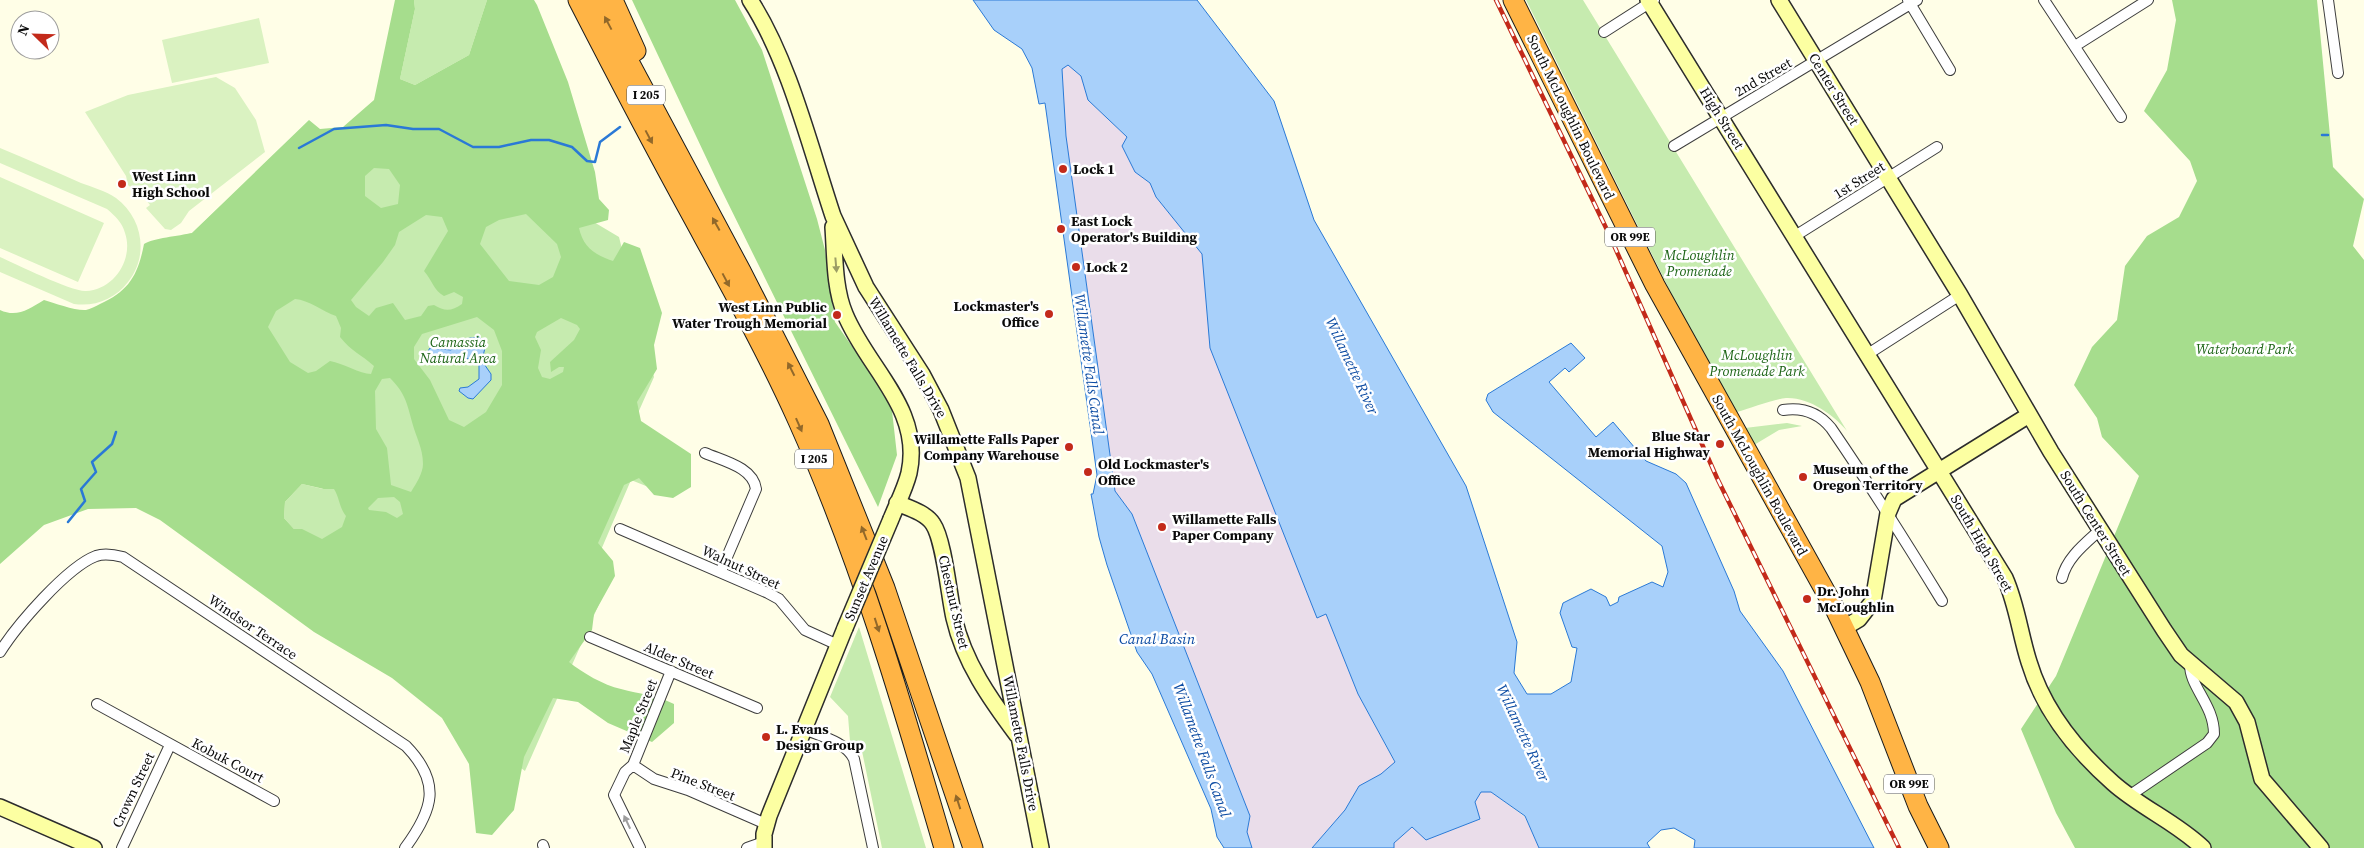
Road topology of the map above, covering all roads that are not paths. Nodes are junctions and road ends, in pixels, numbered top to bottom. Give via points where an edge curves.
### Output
1 (578, 0) edge
2 (596, 0) edge
3 (613, 0) edge
4 (750, 0) edge
5 (1513, 0) edge
6 (1779, 0) edge
7 (2044, 0) edge
8 (2148, 0) edge
9 (2328, 0) edge
10 (1651, 1) edge
11 (1912, 1) edge
12 (1604, 32) dead end
13 (2075, 46) junction
14 (1817, 61) junction
15 (1950, 70) dead end
16 (2338, 73) dead end
17 (1722, 117) junction
18 (2121, 117) dead end
19 (1674, 146) dead end
20 (1937, 147) dead end
21 (1888, 179) junction
22 (697, 190) junction
23 (833, 216) junction
24 (1795, 236) junction
25 (858, 273) junction
26 (1960, 295) junction
27 (845, 315) junction
28 (1868, 354) junction
29 (1783, 410) dead end
30 (2029, 415) junction
31 (705, 453) dead end
32 (1940, 470) junction
33 (897, 503) junction
34 (1888, 513) junction
35 (620, 529) dead end
36 (2101, 529) junction
37 (721, 571) junction
38 (2062, 578) dead end
39 (1942, 600) dead end
40 (1844, 628) junction
41 (590, 637) dead end
42 (838, 645) junction
43 (0, 652) edge
44 (2190, 663) junction
45 (671, 671) junction
46 (97, 704) dead end
47 (757, 708) dead end
48 (804, 729) junction
49 (1020, 738) junction
50 (170, 745) junction
51 (633, 765) junction
52 (2129, 796) junction
53 (274, 801) dead end
54 (0, 807) edge
55 (766, 824) junction
56 (764, 845) edge
57 (94, 848) edge
58 (122, 848) edge
59 (405, 848) edge
60 (640, 848) edge
61 (747, 848) edge
62 (873, 848) edge
63 (944, 848) edge
64 (973, 848) edge
65 (1041, 848) edge
66 (1939, 848) edge
67 (2202, 848) edge
68 (2321, 848) edge

1 -> 63 highway, I 205 via 751,325 814,459 877,626
22 -> 2 highway, I 205
3 - 22 highway
4 - 23 street, Willamette Falls Drive via 780,60
5 - 40 highway, South McLoughlin Boulevard / OR 99E via 1650,277
6 - 14 street, Center Street
7 - 13 street
8 - 13 street
9 - 16 street
10 - 12 street
10 - 17 street, High Street
11 - 14 street, 2nd Street
11 - 15 street
13 - 18 street
14 - 17 street, 2nd Street
14 - 21 street, Center Street
17 - 19 street, 2nd Street
17 - 24 street, High Street
20 - 21 street, 1st Street
21 - 24 street, 1st Street
21 - 26 street, South Center Street
64 -> 22 highway, I 205 via 908,649 862,527 818,424
23 - 25 street, Willamette Falls Drive
23 -> 27 street, Sunset Avenue via 838,288
24 - 28 street, South High Street
25 - 27 street via 848,285
25 - 49 street, Willamette Falls Drive via 932,393 963,464 978,520
26 - 28 street
26 - 30 street, South Center Street
27 - 33 street, Sunset Avenue via 908,422 912,454 909,473
28 - 32 street, South High Street
29 - 34 street via 1801,409 1826,422
30 - 32 street
30 - 36 street, South Center Street
31 - 37 street via 748,472 756,489
32 - 34 street via 1896,496
32 - 52 street, South High Street via 2006,578 2031,669 2050,708 2086,756
33 - 42 street, Sunset Avenue, bridge
33 - 49 street, Chestnut Street via 926,517 936,530 954,619 965,653 983,686
34 - 39 street
34 - 40 street via 1873,601 1860,619
35 - 37 street, Walnut Street
36 - 38 street via 2075,555
36 - 44 street, South Center Street via 2178,651
37 - 42 street, Walnut Street via 779,599 805,630
40 - 66 highway, South McLoughlin Boulevard / OR 99E via 1881,708 1918,806
41 - 45 street, Alder Street
42 - 48 street, Sunset Avenue
43 - 59 street, Windsor Terrace via 32,610 86,562 102,555 123,557 406,746 422,762 429,780 430,797 426,813
44 - 52 street via 2191,678 2211,712 2214,734 2207,743
44 - 68 street, South Center Street via 2236,702 2247,722 2262,778
45 - 47 street, Alder Street
45 - 51 street, Maple Street
46 - 50 street, Kobuk Court
48 - 55 street, Sunset Avenue
48 - 62 street via 844,747 852,754
49 - 65 street, Willamette Falls Drive
50 - 53 street, Kobuk Court
50 - 58 street, Crown Street
51 - 55 street, Pine Street via 654,779
60 -> 51 street, Maple Street via 614,795 625,772
52 - 67 street, South High Street
54 - 57 street
55 - 56 street, Sunset Avenue
56 - 61 street

